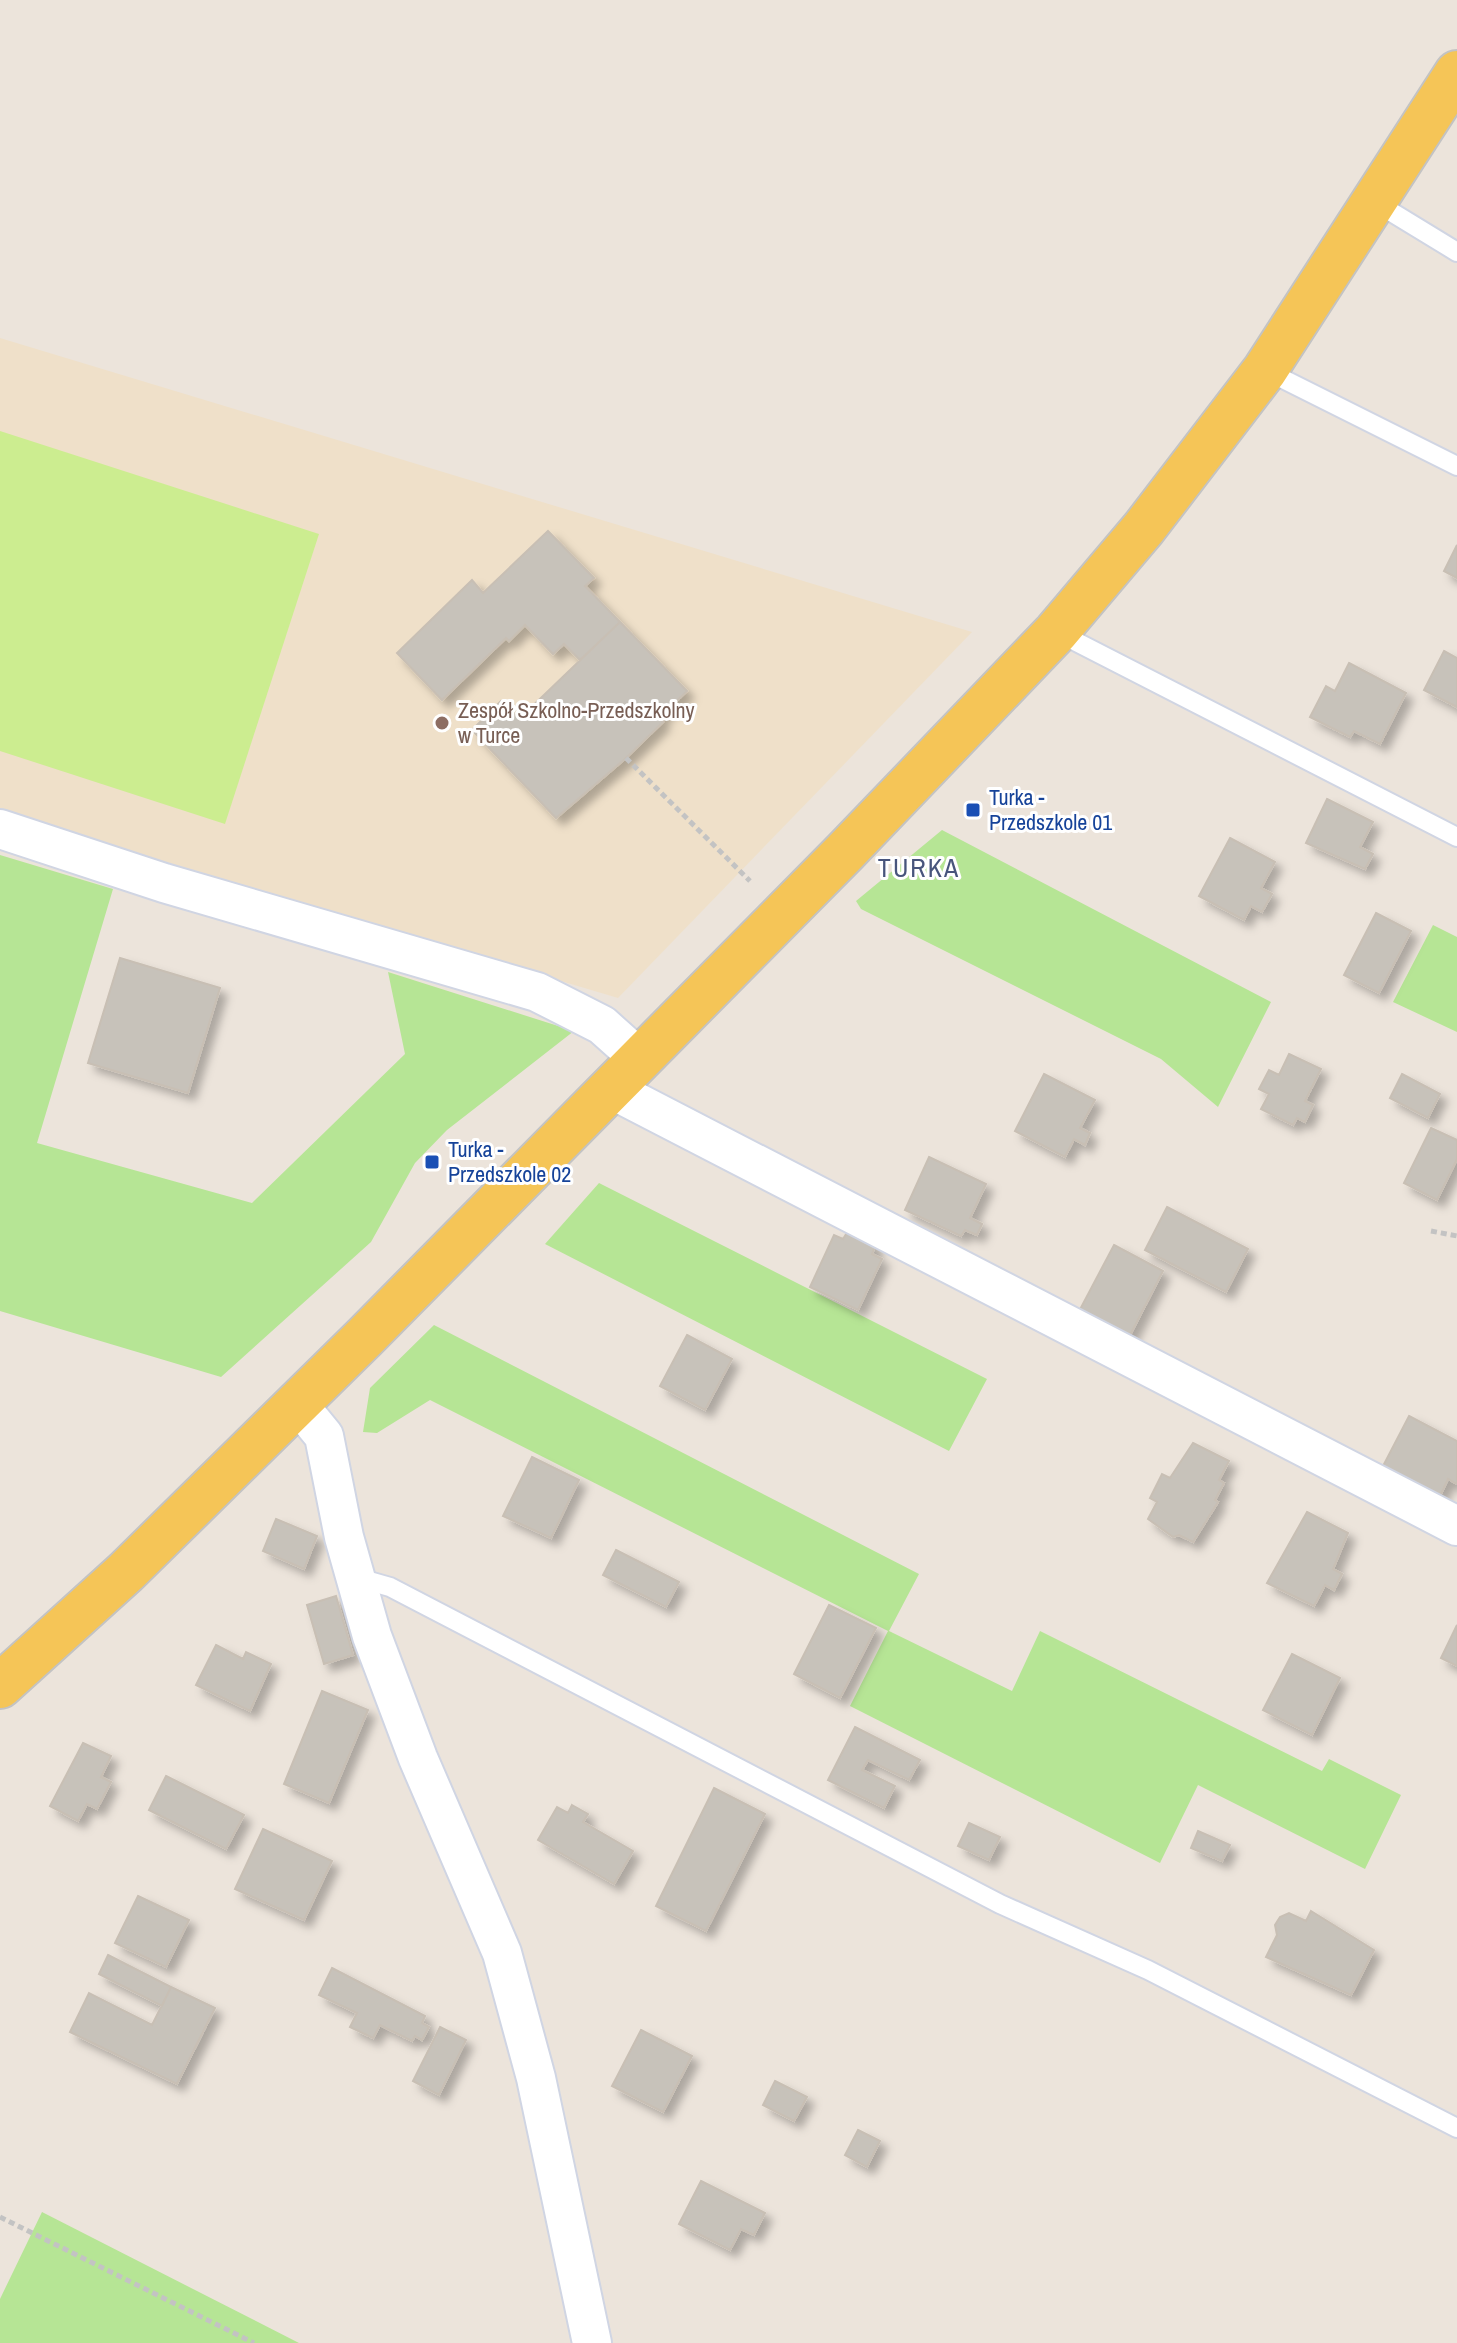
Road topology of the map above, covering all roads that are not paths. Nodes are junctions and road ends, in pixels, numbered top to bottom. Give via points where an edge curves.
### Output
1 (1457, 73) edge
2 (1375, 202) junction
3 (1457, 252) edge
4 (1265, 370) junction
5 (1457, 466) edge
6 (1056, 632) junction
7 (0, 829) edge
8 (1457, 837) edge
9 (625, 1074) junction
10 (297, 1403) junction
11 (1457, 1526) edge
12 (354, 1577) junction
13 (0, 1686) edge
14 (1457, 2128) edge
15 (592, 2343) edge

1 - 2 main road
2 - 3 lane
2 - 4 main road
4 - 5 lane
4 - 6 main road
6 - 8 lane
6 - 9 main road
7 - 9 street via 164,883 537,992 602,1025
9 - 10 main road
9 - 11 street
10 - 12 street via 324,1436
10 - 13 main road via 73,1623
12 - 14 lane via 390,1587 1000,1904 1148,1970
12 - 15 street via 418,1758 502,1953 536,2078

